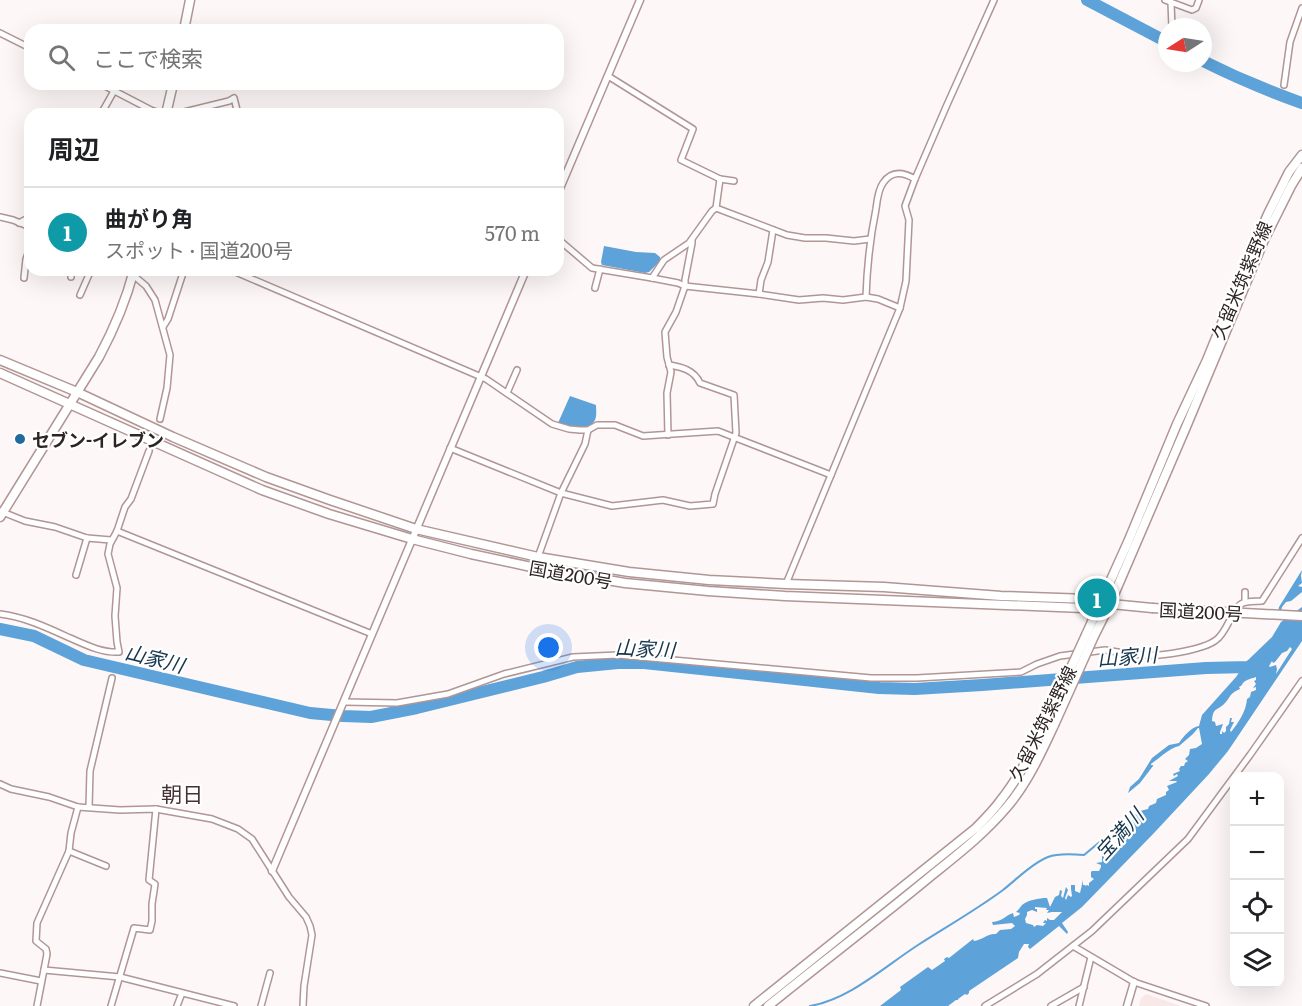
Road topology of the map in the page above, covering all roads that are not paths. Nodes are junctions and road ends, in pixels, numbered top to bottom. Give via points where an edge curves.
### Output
1 (190, 0) edge
2 (640, 0) edge
3 (994, 0) edge
4 (1199, 0) edge
5 (1168, 1) edge
6 (1302, 8) edge
7 (1171, 18) edge
8 (185, 24) edge
9 (0, 33) edge
10 (24, 45) edge
11 (608, 76) junction
12 (1284, 85) dead end
13 (171, 90) edge
14 (114, 91) joint
15 (104, 108) edge
16 (143, 108) edge
17 (166, 108) edge
18 (200, 108) edge
19 (236, 108) edge
20 (1302, 155) edge
21 (1302, 168) edge
22 (564, 179) edge
23 (720, 179) junction
24 (915, 179) junction
25 (734, 181) dead end
26 (716, 208) junction
27 (0, 217) edge
28 (24, 220) edge
29 (19, 223) junction
30 (24, 225) edge
31 (773, 230) junction
32 (870, 239) junction
33 (692, 240) junction
34 (564, 244) edge
35 (600, 269) junction
36 (88, 276) edge
37 (132, 276) edge
38 (136, 276) edge
39 (182, 276) edge
40 (245, 276) edge
41 (523, 276) edge
42 (652, 278) junction
43 (685, 286) junction
44 (595, 288) dead end
45 (759, 294) junction
46 (80, 295) dead end
47 (866, 297) junction
48 (900, 309) junction
49 (163, 327) junction
50 (0, 360) edge
51 (669, 365) junction
52 (517, 370) dead end
53 (0, 373) edge
54 (481, 377) junction
55 (77, 392) junction
56 (507, 393) junction
57 (69, 404) junction
58 (160, 419) tunnel mouth
59 (588, 430) junction
60 (668, 435) junction
61 (735, 437) junction
62 (450, 448) junction
63 (149, 450) tunnel mouth
64 (831, 475) junction
65 (561, 493) junction
66 (1, 513) edge
67 (416, 529) junction
68 (117, 531) junction
69 (87, 537) junction
70 (1302, 538) edge
71 (412, 539) junction
72 (111, 540) junction
73 (538, 557) junction
74 (76, 575) dead end
75 (786, 584) junction
76 (1245, 592) dead end
77 (1245, 602) junction
78 (1105, 604) junction
79 (0, 614) edge
80 (1302, 616) edge
81 (372, 634) junction
82 (112, 678) dead end
83 (1302, 681) edge
84 (345, 702) junction
85 (1050, 724) junction
86 (0, 784) edge
87 (78, 807) junction
88 (88, 807) junction
89 (156, 809) junction
90 (69, 851) junction
91 (106, 866) dead end
92 (272, 871) junction
93 (1073, 946) junction
94 (1091, 957) junction
95 (44, 970) junction
96 (0, 973) edge
97 (270, 973) dead end
98 (120, 977) junction
99 (41, 981) junction
100 (1134, 982) junction
101 (1084, 987) junction
102 (182, 993) junction
103 (37, 1006) edge
104 (111, 1006) edge
105 (177, 1006) edge
106 (234, 1006) edge
107 (261, 1006) edge
108 (303, 1006) edge
109 (754, 1006) edge
110 (768, 1006) edge
111 (985, 1006) edge
112 (1051, 1006) edge
113 (1079, 1006) edge
114 (1127, 1006) edge
115 (1206, 1006) edge

1 - 8 main road
2 - 11 street
3 - 24 street
4 - 5 street via 1192,10
5 - 7 street
6 - 12 street via 1290,42
9 - 10 street
11 - 22 street
11 - 23 street via 693,129 681,160
13 - 17 main road
14 - 15 street
14 - 16 street
18 - 19 street via 234,98
20 - 78 main road, 久留米筑紫野線 via 1268,213
21 - 78 main road, 久留米筑紫野線 via 1264,240 1182,438
23 - 25 street
23 - 26 street
24 - 32 street via 900,172 884,181
24 - 48 street via 905,206 909,220 906,281
26 - 31 street
26 - 33 street
27 - 29 street
28 - 29 street
29 - 30 street
31 - 32 street via 805,238
31 - 45 street
32 - 47 street
33 - 42 street via 664,261
33 - 43 street
34 - 35 street via 592,268
35 - 42 street
35 - 44 street
36 - 46 street
37 - 55 main road via 123,308
38 - 49 street via 155,300
39 - 49 street
40 - 54 street
41 - 54 street
42 - 43 street
43 - 45 street
43 - 51 street via 665,332
45 - 47 street via 799,300
47 - 48 street
48 - 64 street
49 - 58 street via 170,368
50 - 55 main road, 国道200号
51 - 60 street
51 - 61 street via 685,368 700,383 734,395
52 - 56 street
53 - 57 main road, 国道200号
54 - 56 street
54 - 62 street
55 - 57 main road
55 - 67 main road, 国道200号 via 266,477
56 - 59 street via 552,424
57 - 66 main road
57 - 71 main road, 国道200号 via 262,490
59 - 60 street via 602,424 643,436
59 - 65 street
60 - 61 street via 718,431
61 - 64 street
61 - 65 street via 713,504 690,506 663,500 612,506
62 - 65 street
62 - 67 street
63 - 68 street
64 - 75 street
65 - 73 street
66 - 69 street
67 - 71 street
67 - 73 main road, 国道200号
68 - 72 street
68 - 81 street
69 - 72 street
69 - 74 street
70 - 77 street via 1262,601
71 - 78 main road, 国道200号 via 536,568 625,583 708,591 1083,608
71 - 81 street
72 - 79 street via 108,554 117,588 119,652 99,650 40,625
73 - 75 main road, 国道200号 via 629,572
75 - 78 main road, 国道200号 via 1088,599
76 - 77 street
77 - 84 street via 1239,604 1217,640 1208,645 1151,656 1105,650 1060,656 1021,672 872,678 593,656 504,674 448,694 397,703
78 - 80 main road, 国道200号, bridge
78 - 85 main road, 久留米筑紫野線, bridge
81 - 84 street
82 - 88 street via 90,771
83 - 93 street via 1188,839
84 - 92 street
85 - 109 main road, 久留米筑紫野線 via 1000,802 976,828
85 - 110 main road, 久留米筑紫野線 via 1038,759 1008,806 982,834
86 - 87 street
87 - 88 street
87 - 90 street
88 - 89 street
89 - 92 street via 212,819 238,829 252,839
89 - 98 street via 149,880 155,884 152,921 150,930 134,928
90 - 91 street
90 - 95 street via 37,923 36,941 47,954
92 - 108 street via 310,926
93 - 94 street
93 - 111 street
94 - 100 street
94 - 101 street
95 - 98 street
95 - 99 street
96 - 99 street
97 - 107 street
98 - 102 street
98 - 104 street
99 - 103 street
100 - 114 street
100 - 115 street
101 - 112 street
101 - 113 street
102 - 105 street
102 - 106 street

